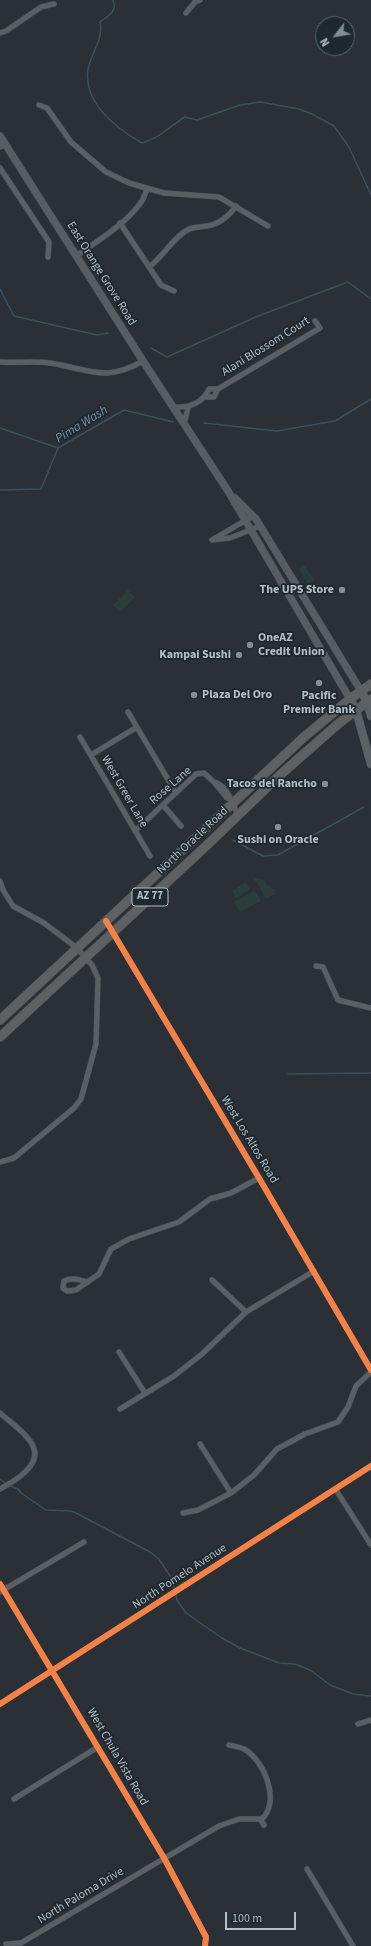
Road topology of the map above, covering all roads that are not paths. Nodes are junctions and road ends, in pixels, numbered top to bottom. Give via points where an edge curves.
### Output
1 (200, 0) edge
2 (54, 4) dead end
3 (186, 13) dead end
4 (0, 33) edge
5 (39, 106) dead end
6 (0, 136) edge
7 (2, 146) edge
8 (0, 168) edge
9 (147, 189) junction
10 (236, 206) junction
11 (120, 223) junction
12 (268, 226) dead end
13 (76, 256) junction
14 (48, 257) dead end
15 (149, 267) junction
16 (174, 291) dead end
17 (315, 321) dead end
18 (143, 361) junction
19 (0, 362) edge
20 (218, 389) junction
21 (205, 397) junction
22 (173, 407) junction
23 (188, 408) junction
24 (184, 424) junction
25 (228, 491) junction
26 (253, 516) junction
27 (246, 521) junction
28 (260, 526) junction
29 (251, 530) junction
30 (371, 684) edge
31 (361, 691) junction
32 (350, 699) junction
33 (369, 700) edge
34 (356, 710) junction
35 (128, 712) dead end
36 (371, 716) edge
37 (137, 727) junction
38 (80, 737) dead end
39 (91, 755) junction
40 (371, 764) edge
41 (176, 793) junction
42 (231, 801) junction
43 (163, 805) junction
44 (238, 815) junction
45 (181, 826) dead end
46 (135, 831) junction
47 (150, 856) dead end
48 (0, 881) edge
49 (106, 921) junction
50 (112, 933) junction
51 (77, 948) junction
52 (86, 958) junction
53 (316, 966) dead end
54 (371, 1008) edge
55 (0, 1020) edge
56 (0, 1037) edge
57 (0, 1162) edge
58 (259, 1178) junction
59 (314, 1271) junction
60 (212, 1280) dead end
61 (88, 1282) dead end
62 (246, 1312) junction
63 (119, 1352) dead end
64 (371, 1371) edge
65 (145, 1392) junction
66 (120, 1410) dead end
67 (0, 1414) edge
68 (200, 1444) dead end
69 (371, 1466) edge
70 (0, 1489) edge
71 (336, 1490) junction
72 (231, 1493) junction
73 (183, 1513) dead end
74 (84, 1542) dead end
75 (371, 1544) edge
76 (0, 1584) edge
77 (2, 1591) edge
78 (54, 1671) junction
79 (0, 1704) edge
80 (371, 1720) edge
81 (358, 1724) dead end
82 (229, 1745) dead end
83 (98, 1747) junction
84 (14, 1799) dead end
85 (260, 1819) junction
86 (264, 1825) dead end
87 (164, 1858) junction
88 (307, 1869) dead end
89 (6, 1944) dead end
90 (205, 1946) edge
91 (353, 1946) edge

1 - 3 street
2 - 4 street via 41,7
5 - 9 street via 47,108 72,142 102,172
6 - 7 main road, East Orange Grove Road
7 - 13 main road, East Orange Grove Road
8 - 14 street via 49,242
9 - 10 street via 164,193 219,197
9 - 11 street via 140,205
10 - 12 street
10 - 15 street via 224,219 208,226 191,228 178,235 159,259
11 - 13 street
11 - 15 street
13 - 18 main road, East Orange Grove Road
15 - 16 street via 161,285
17 - 20 street, Alani Blossom Court via 320,328
18 - 19 street via 128,370 105,374 50,363
18 - 22 main road, East Orange Grove Road
20 - 21 street, Alani Blossom Court via 209,389
20 - 21 street, Alani Blossom Court via 214,398
21 - 23 street, Alani Blossom Court
22 - 23 street
22 - 24 main road, East Orange Grove Road
23 - 24 street
24 - 25 main road, East Orange Grove Road
25 - 26 main road
25 - 27 main road
26 - 27 street
26 - 28 main road
27 - 29 main road
27 - 29 street via 212,540 230,538
28 - 29 street
28 - 31 main road
29 - 32 main road
30 - 31 highway, North Oracle Road / AZ 77
31 - 32 highway, North Oracle Road / AZ 77
31 - 33 main road
32 - 34 main road
32 - 42 highway, North Oracle Road / AZ 77
33 - 34 highway, North Oracle Road / AZ 77
33 - 36 main road
34 - 40 main road
34 - 44 highway, North Oracle Road / AZ 77
35 - 37 street
37 - 39 street
37 - 41 street
38 - 39 street, West Greer Lane
39 - 46 street, West Greer Lane
41 - 42 street, Rose Lane via 193,776 203,773 220,784
41 - 43 street, Rose Lane
42 - 44 street
42 - 49 highway, North Oracle Road / AZ 77
43 - 45 street
43 - 46 street, Rose Lane
44 - 50 highway, North Oracle Road / AZ 77
46 - 47 street, West Greer Lane
48 - 51 street via 13,906 44,922
49 - 50 street, West Los Altos Road
49 - 51 highway, North Oracle Road / AZ 77
50 - 52 highway, North Oracle Road / AZ 77
50 - 58 street, West Los Altos Road
51 - 52 street
51 - 55 highway, North Oracle Road / AZ 77
52 - 56 highway, North Oracle Road / AZ 77
52 - 57 street via 98,978 97,1029 96,1044 81,1099 74,1108 14,1158
53 - 54 street via 323,967 338,1000
58 - 59 street, West Los Altos Road
58 - 61 street via 232,1193 210,1199 179,1222 129,1239 111,1249 99,1274
59 - 62 street
59 - 64 street, West Los Altos Road
60 - 62 street
62 - 65 street via 202,1354 174,1376
63 - 65 street
64 - 72 street via 356,1386 348,1407 338,1422 305,1434 277,1449 254,1475
65 - 66 street
67 - 70 street via 32,1444 35,1454 29,1469
68 - 72 street
69 - 71 street, North Pomelo Avenue
71 - 75 street
71 - 78 street, North Pomelo Avenue
72 - 73 street via 198,1510
74 - 77 street
76 - 77 street, West Chula Vista Road
77 - 78 street, West Chula Vista Road
78 - 79 street, North Pomelo Avenue
78 - 83 street, West Chula Vista Road
80 - 81 street
82 - 85 street via 245,1750 263,1768 269,1783 270,1801 267,1814
83 - 84 street
83 - 87 street, West Chula Vista Road
85 - 86 street
85 - 87 street, North Paloma Drive via 239,1819 219,1826
87 - 89 street, North Paloma Drive via 21,1943
87 - 90 street, West Chula Vista Road via 206,1937
88 - 91 street

